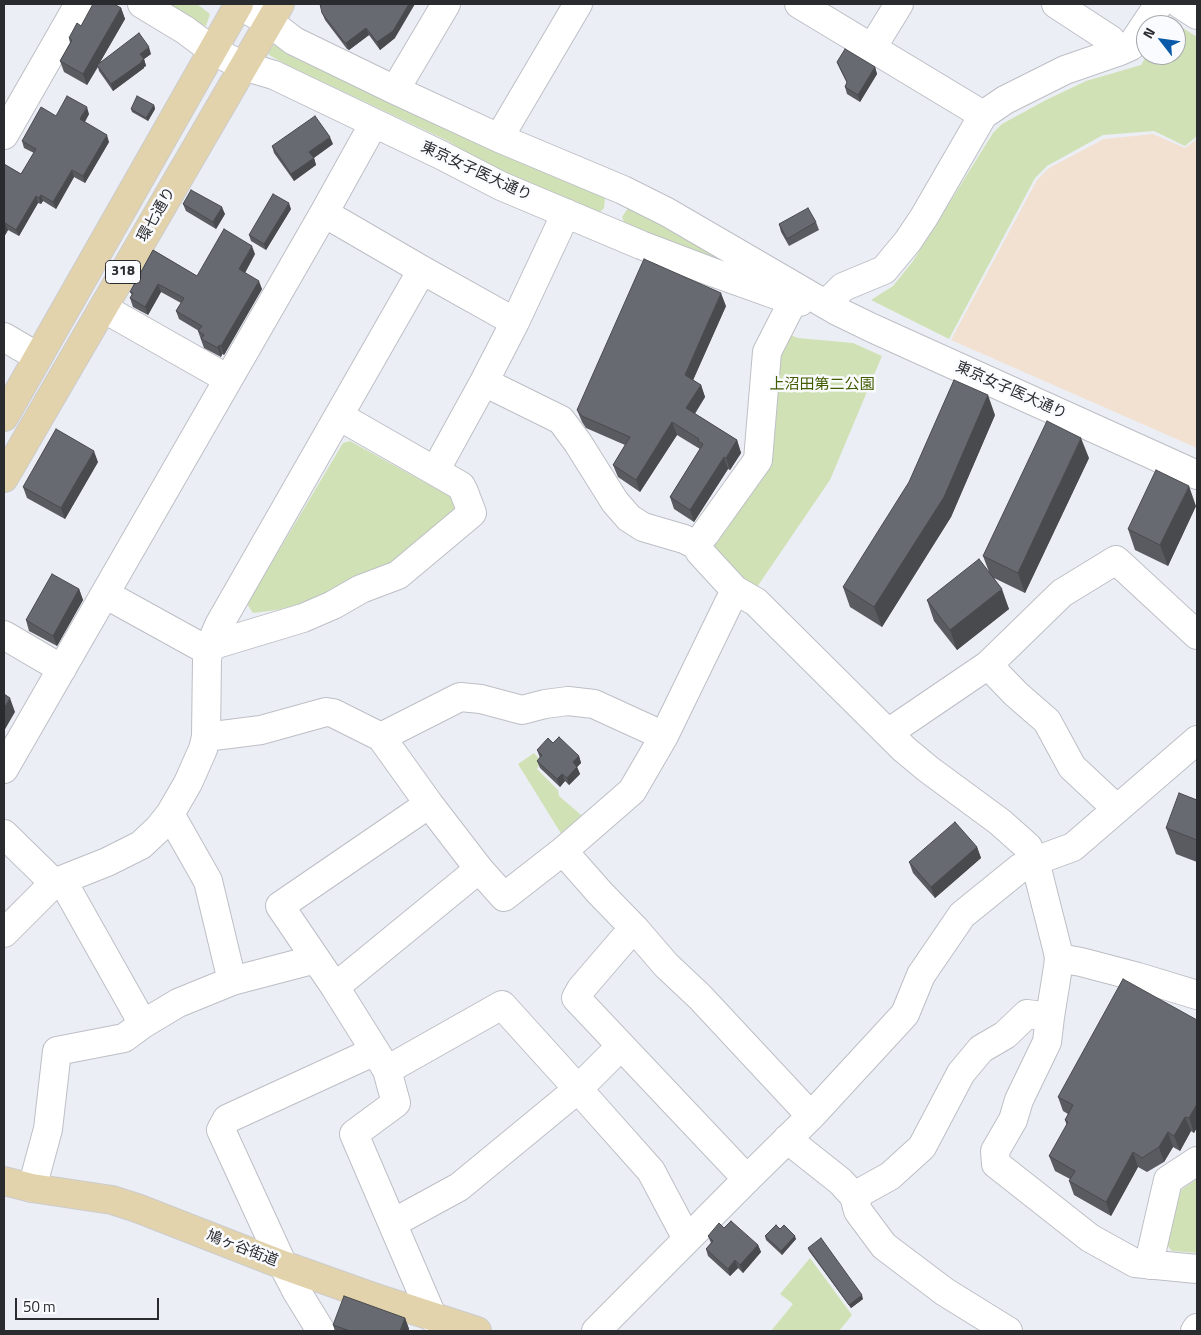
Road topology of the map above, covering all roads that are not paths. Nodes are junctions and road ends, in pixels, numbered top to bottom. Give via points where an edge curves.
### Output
1 (79, 4) edge
2 (142, 4) edge
3 (238, 4) edge
4 (446, 4) edge
5 (578, 4) edge
6 (798, 4) edge
7 (899, 4) edge
8 (1159, 4) edge
9 (1180, 4) edge
10 (1062, 5) edge
11 (274, 13) edge
12 (1197, 15) edge
13 (872, 48) junction
14 (212, 50) junction
15 (1120, 51) junction
16 (243, 66) junction
17 (394, 90) junction
18 (983, 115) junction
19 (374, 124) junction
20 (5, 132) edge
21 (499, 138) junction
22 (324, 213) junction
23 (566, 213) junction
24 (422, 270) junction
25 (793, 301) junction
26 (826, 304) junction
27 (102, 308) junction
28 (515, 322) junction
29 (4, 337) edge
30 (38, 357) junction
31 (228, 379) junction
32 (484, 382) junction
33 (339, 416) junction
34 (4, 417) edge
35 (435, 471) junction
36 (1197, 475) edge
37 (4, 478) edge
38 (696, 545) junction
39 (735, 590) junction
40 (106, 594) junction
41 (4, 635) edge
42 (1197, 635) edge
43 (210, 646) junction
44 (988, 665) junction
45 (62, 669) junction
46 (888, 732) junction
47 (381, 736) junction
48 (664, 736) junction
49 (206, 737) junction
50 (1197, 740) edge
51 (4, 770) edge
52 (429, 804) junction
53 (1117, 809) junction
54 (170, 814) junction
55 (4, 834) edge
56 (563, 851) junction
57 (1035, 861) junction
58 (480, 869) junction
59 (58, 881) junction
60 (635, 929) junction
61 (4, 933) edge
62 (1059, 958) junction
63 (316, 959) junction
64 (232, 981) junction
65 (335, 987) junction
66 (1197, 995) edge
67 (1050, 1017) junction
68 (143, 1024) junction
69 (621, 1046) junction
70 (381, 1061) junction
71 (578, 1088) junction
72 (811, 1116) junction
73 (787, 1139) junction
74 (1197, 1161) edge
75 (746, 1179) junction
76 (4, 1181) edge
77 (32, 1188) junction
78 (854, 1196) junction
79 (393, 1223) junction
80 (687, 1239) junction
81 (283, 1265) junction
82 (1150, 1266) junction
83 (1197, 1269) edge
84 (433, 1318) junction
85 (1197, 1328) edge
86 (321, 1331) edge
87 (477, 1331) edge
88 (596, 1331) edge
89 (1008, 1331) edge
90 (1195, 1331) edge

1 - 20 street
2 - 14 street, 東京女子医大通り
3 - 11 street, 東京女子医大通り
3 - 14 main road, 318
4 - 17 street
5 - 21 street
6 - 13 street
7 - 13 street
8 - 15 street via 1131,46
9 - 12 street
10 - 15 street via 1111,40
11 - 16 main road, 環七通り / 318
11 - 17 street, 東京女子医大通り via 294,41
13 - 18 street
14 - 16 street, 東京女子医大通り
14 - 30 main road, 318
15 - 18 street via 1065,70
16 - 19 street, 東京女子医大通り via 274,75
16 - 27 main road, 環七通り / 318
17 - 21 street, 東京女子医大通り
18 - 26 street via 924,217 884,270 843,287
19 - 22 street
19 - 23 street, 東京女子医大通り via 501,186
21 - 26 street, 東京女子医大通り via 667,212
22 - 24 street
22 - 31 street
23 - 25 street, 東京女子医大通り
23 - 28 street
24 - 28 street
24 - 33 street
25 - 26 street, 東京女子医大通り
25 - 38 street via 767,352 758,460
26 - 36 street, 東京女子医大通り via 872,328
27 - 31 street
27 - 37 main road, 環七通り / 318
28 - 32 street
29 - 30 street
30 - 34 main road, 318
31 - 40 street
32 - 35 street
32 - 38 street via 561,420 615,502 630,518 643,527
33 - 35 street
33 - 43 street
35 - 43 street via 461,486 472,513 398,575 361,589 304,618
38 - 39 street
39 - 46 street via 756,602
39 - 48 street
40 - 43 street via 201,647
40 - 45 street
41 - 45 street
42 - 44 street via 1116,560 1062,593
43 - 49 street
44 - 46 street
44 - 53 street via 1047,721 1072,767
45 - 51 street
46 - 57 street via 928,769 1000,822 1028,848
47 - 48 street via 460,697 522,710 568,701 594,704
47 - 49 street via 326,712 261,730
47 - 52 street
48 - 56 street via 632,791
49 - 54 street via 188,783
50 - 53 street
52 - 58 street
52 - 63 street via 280,906
53 - 57 street via 1073,847
54 - 59 street via 141,845
54 - 64 street via 208,881
55 - 59 street
56 - 58 street via 504,897
56 - 60 street
57 - 62 street
57 - 72 street via 1020,868 962,915 921,975 905,1014
58 - 65 street
59 - 61 street
59 - 68 street
60 - 69 street via 576,998
60 - 72 street
62 - 66 street
62 - 67 street
63 - 64 street
63 - 65 street
64 - 68 street via 178,1003
65 - 70 street
67 - 78 street via 1027,1014 1005,1034 981,1049 961,1073 922,1146 890,1176
67 - 82 street via 1047,1042 1013,1120 995,1151 996,1164 1090,1238 1135,1263
68 - 77 street via 124,1038 56,1051 48,1129
69 - 71 street
69 - 75 street
70 - 71 street via 502,1005
70 - 79 street via 396,1103 354,1134
70 - 81 street via 226,1118 221,1130
71 - 79 street via 459,1187
71 - 80 street via 651,1171
72 - 73 street
73 - 75 street
73 - 78 street via 838,1179
74 - 82 street via 1168,1180
75 - 80 street
76 - 77 main road, 鳩ヶ谷街道
77 - 81 main road, 鳩ヶ谷街道 via 112,1200
78 - 89 street via 858,1211 884,1246 945,1292
79 - 84 street
80 - 88 street
81 - 84 main road, 鳩ヶ谷街道
81 - 86 street
82 - 83 street
84 - 87 main road, 鳩ヶ谷街道
85 - 90 street

